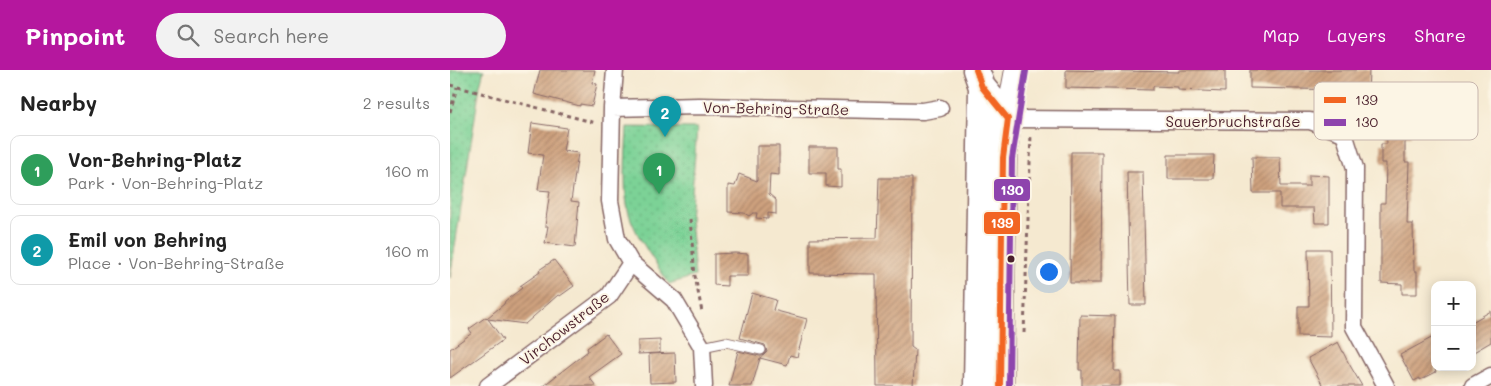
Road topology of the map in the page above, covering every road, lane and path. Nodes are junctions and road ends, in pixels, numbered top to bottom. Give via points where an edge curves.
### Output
1 (615, 70) edge
2 (1017, 70) edge
3 (979, 79) edge
4 (450, 85) edge
5 (457, 86) junction
6 (612, 108) junction
7 (940, 108) dead end
8 (450, 112) edge
9 (1020, 119) junction
10 (1314, 122) edge
11 (612, 127) junction
12 (1346, 140) edge
13 (690, 219) dead end
14 (631, 263) junction
15 (1024, 337) dead end
16 (700, 344) junction
17 (761, 350) dead end
18 (1491, 376) edge
19 (488, 386) edge
20 (704, 386) edge
21 (978, 386) edge
22 (1000, 386) edge
23 (1386, 386) edge
24 (1473, 386) edge

1 - 6 street
2 - 9 main road
3 - 9 main road
3 - 21 main road
4 - 5 path
5 - 8 path
5 - 11 path
6 - 7 street, Von-Behring-Straße via 699,106 923,111
6 - 11 street
9 - 10 street, Sauerbruchstraße
9 - 15 path
9 - 22 main road via 1003,158
11 - 14 street via 610,201 617,238
12 - 23 street, Sauerbruchstraße via 1355,168 1354,327
13 - 16 path via 695,276 705,330
14 - 16 street via 674,300
14 - 19 street, Virchowstraße via 609,296
16 - 17 lane via 726,342
16 - 20 street
18 - 24 street

